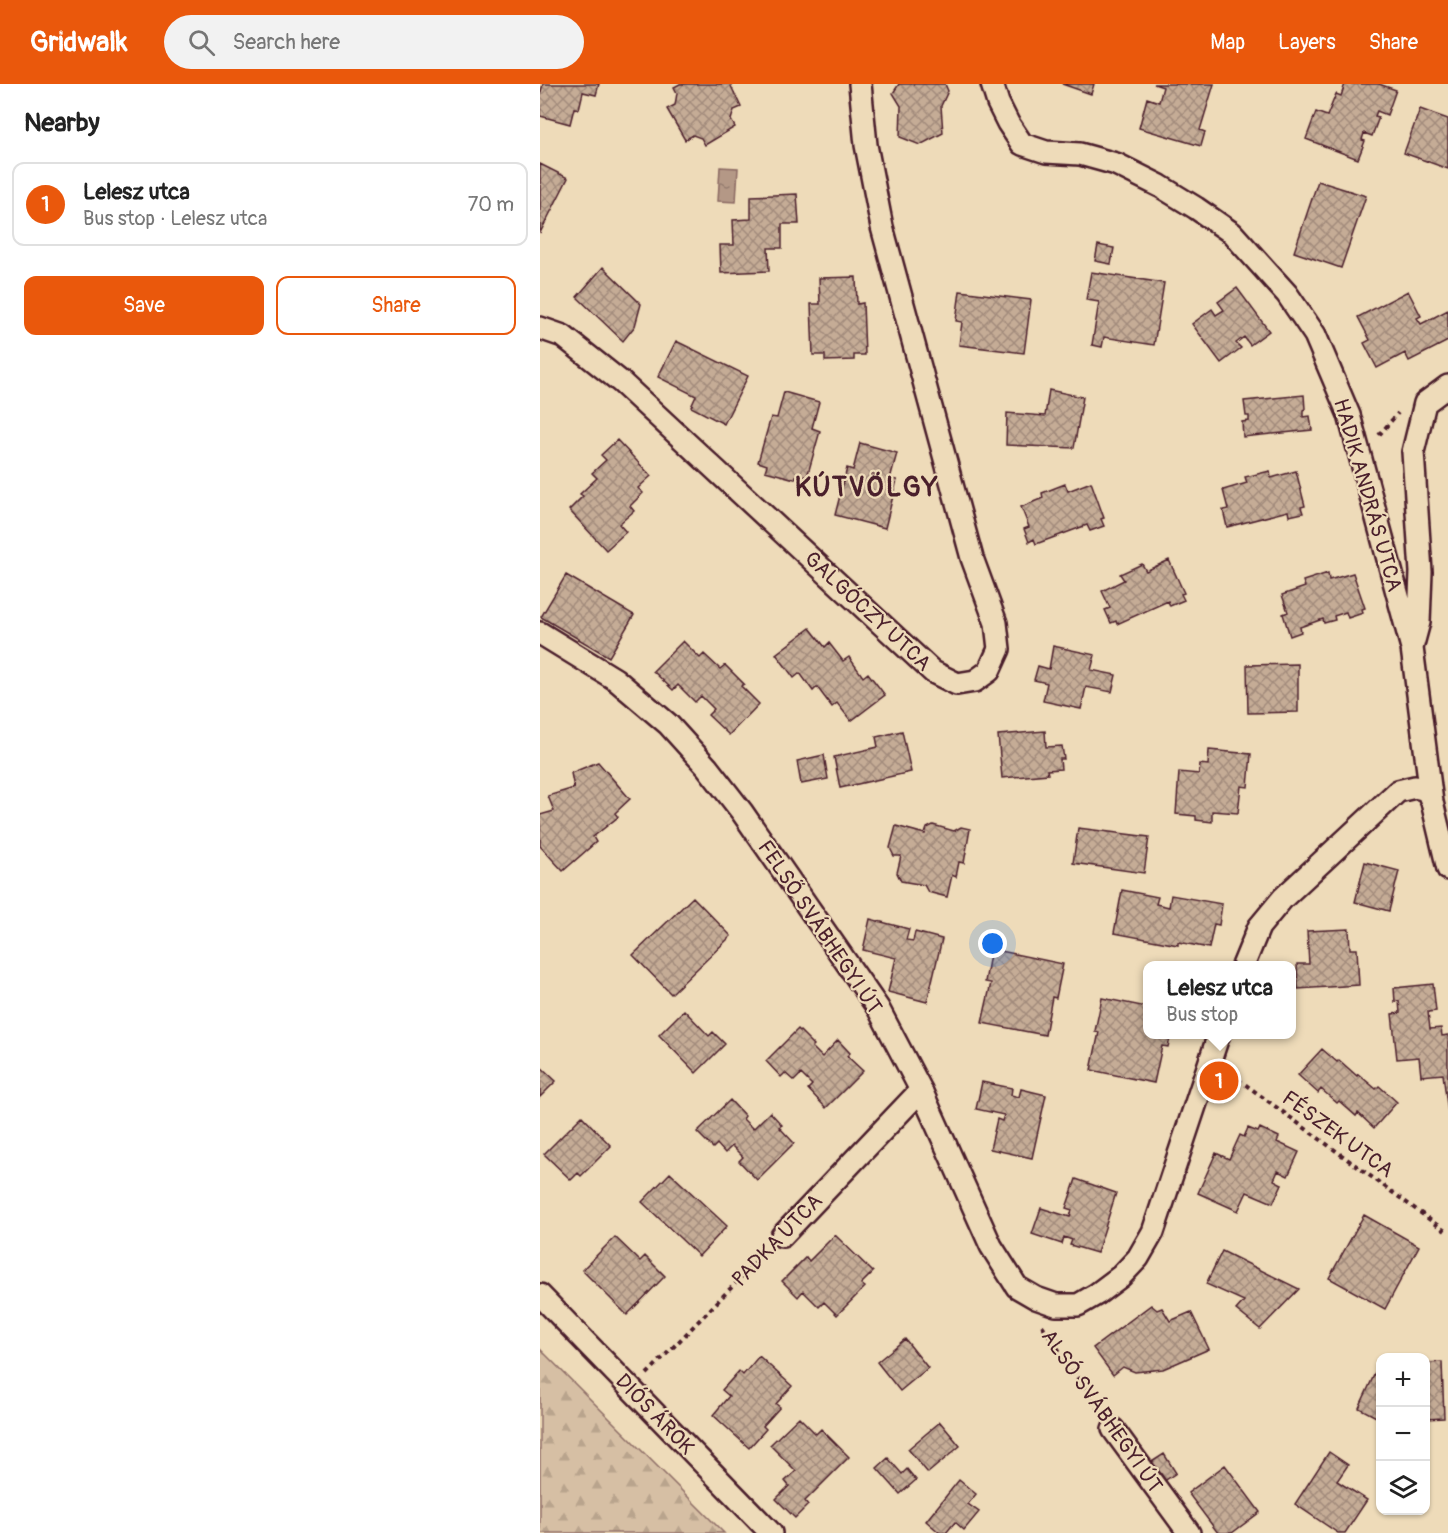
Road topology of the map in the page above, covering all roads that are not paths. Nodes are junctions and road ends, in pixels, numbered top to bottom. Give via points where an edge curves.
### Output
1 (860, 84) edge
2 (992, 84) edge
3 (540, 328) edge
4 (1448, 386) edge
5 (540, 633) edge
6 (1412, 648) junction
7 (1432, 802) junction
8 (1448, 869) edge
9 (1245, 961) edge
10 (1218, 1039) edge
11 (921, 1090) junction
12 (782, 1236) road end
13 (540, 1295) edge
14 (1113, 1429) road end
15 (771, 1533) edge
16 (1189, 1533) edge

1 - 3 street, GALGÓCZY UTCA via 866,145 882,227 972,558 996,624 999,649 989,671 975,681 957,684 933,672 621,382 563,336
2 - 6 street, HADIK ANDRÁS UTCA via 998,104 1022,144 1116,164 1160,186 1232,233 1287,294 1315,335 1349,415
4 - 6 street via 1425,403 1413,452 1421,572 1419,622
5 - 11 street, FELSŐ SVÁBHEGYI ÚT via 615,679 668,724 707,767 878,1008
6 - 7 street, HADIK ANDRÁS UTCA
7 - 8 street, HADIK ANDRÁS UTCA
7 - 9 street via 1427,790 1415,787 1398,791 1283,898 1259,927
10 - 11 street, FELSŐ SVÁBHEGYI ÚT via 1153,1232 1138,1258 1121,1276 1078,1305 1056,1305 1017,1287 991,1246
11 - 12 street, PADKA UTCA
13 - 15 street, DIÓS ÁROK
14 - 16 street, ALSÓ SVÁBHEGYI ÚT

